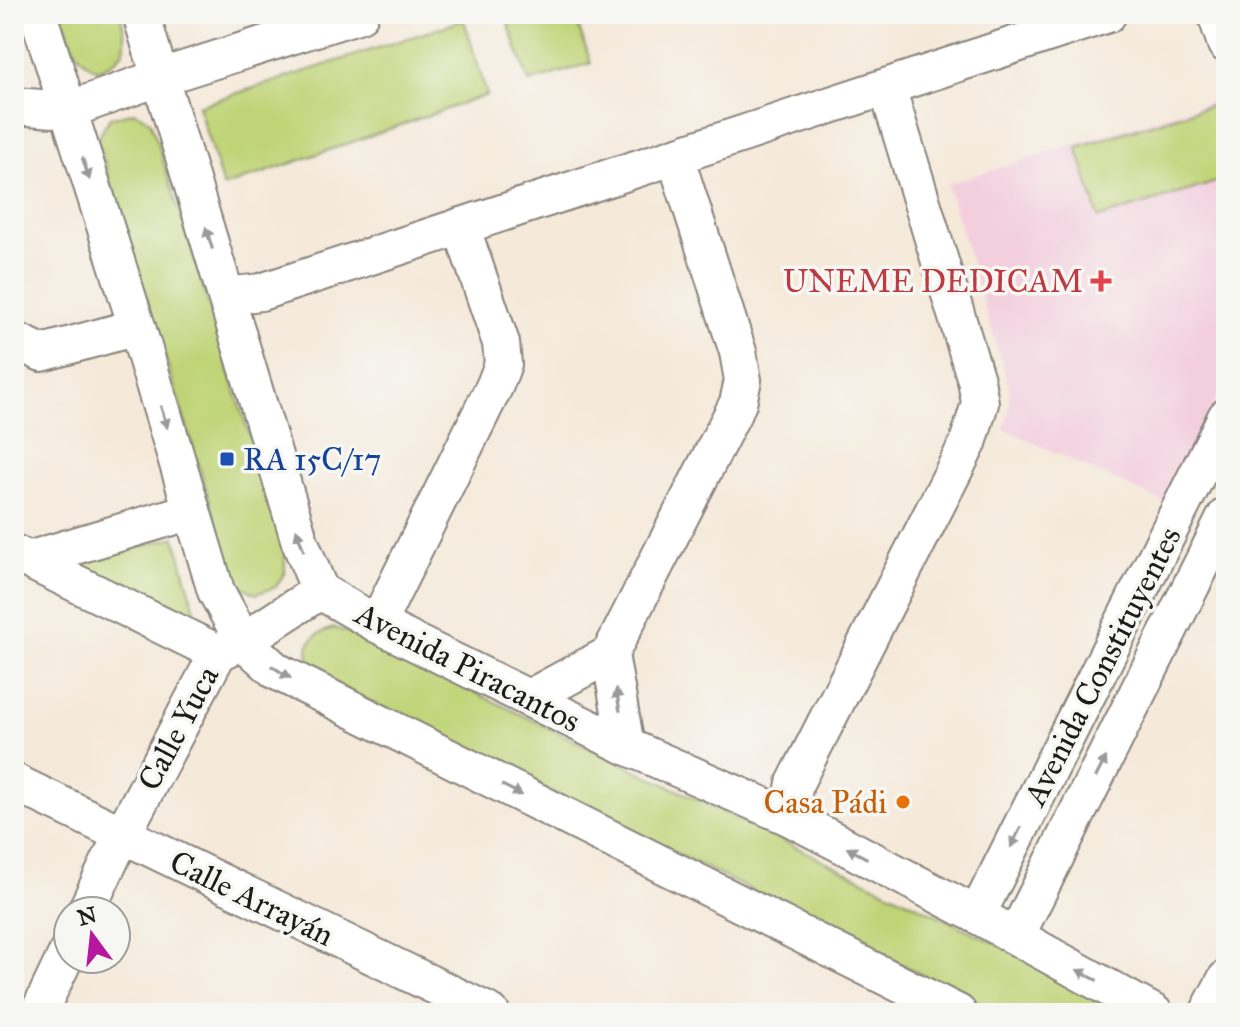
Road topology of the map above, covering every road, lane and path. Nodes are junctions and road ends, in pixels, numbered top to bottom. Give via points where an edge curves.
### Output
1 (38, 14) edge
2 (141, 14) edge
3 (357, 14) edge
4 (1108, 14) edge
5 (1216, 14) edge
6 (1226, 44) edge
7 (161, 77) junction
8 (887, 87) junction
9 (14, 106) edge
10 (68, 110) junction
11 (675, 156) junction
12 (461, 226) junction
13 (226, 296) junction
14 (137, 327) junction
15 (14, 340) edge
16 (1226, 417) edge
17 (1182, 508) junction
18 (192, 511) junction
19 (1224, 527) edge
20 (21, 556) edge
21 (320, 591) junction
22 (377, 624) junction
23 (231, 647) junction
24 (610, 654) junction
25 (529, 698) junction
26 (626, 746) junction
27 (14, 782) edge
28 (789, 817) junction
29 (122, 835) junction
30 (94, 895) edge
31 (977, 915) junction
32 (1016, 936) junction
33 (57, 975) edge
34 (1226, 979) edge
35 (901, 997) edge
36 (14, 1000) edge
37 (40, 1013) edge
38 (491, 1013) edge
39 (958, 1013) edge
40 (1154, 1013) edge
41 (1208, 1013) edge

1 - 10 street
2 - 7 street, Avenida Piracantos
3 - 7 street
4 - 8 street
5 - 6 street
7 - 10 street
13 -> 7 street, Avenida Piracantos
8 - 11 street
8 - 28 street via 980,403 968,443 795,783
9 - 10 street
10 -> 14 street
11 - 12 street
11 - 24 street via 743,380 738,403
12 - 13 street via 261,292
12 - 22 street via 501,343 503,364
21 -> 13 street, Avenida Piracantos via 300,542
14 - 15 street via 42,353
14 -> 18 street
16 - 17 street, Avenida Constituyentes
17 - 19 street
17 -> 31 street, Avenida Constituyentes
18 - 20 street
18 - 23 street
32 -> 19 street, Avenida Constituyentes
20 - 23 street
21 - 22 street, Avenida Piracantos
21 - 23 street, Calle Yuca
22 - 25 street, Avenida Piracantos
23 - 29 street, Calle Yuca
23 -> 35 street
24 - 25 street
26 -> 24 street
25 - 26 street, Avenida Piracantos
26 - 28 street, Avenida Piracantos
27 - 29 street, Calle Arrayán
31 -> 28 street, Avenida Piracantos
29 - 30 street, Calle Yuca
29 - 38 street, Calle Arrayán
31 - 32 street, Avenida Piracantos
40 -> 32 street, Avenida Piracantos
33 - 37 street
34 - 41 street
35 - 39 street
36 - 37 street

